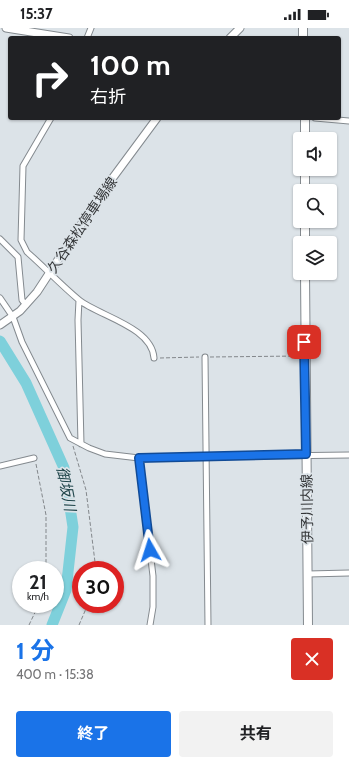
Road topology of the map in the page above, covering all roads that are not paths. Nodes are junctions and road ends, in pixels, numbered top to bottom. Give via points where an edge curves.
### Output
1 (6, 28) edge
2 (240, 28) edge
3 (56, 36) edge
4 (232, 36) edge
5 (50, 120) edge
6 (156, 120) edge
7 (305, 120) edge
8 (338, 120) edge
9 (349, 121) edge
10 (305, 132) edge
11 (0, 239) edge
12 (49, 272) junction
13 (305, 280) edge
14 (0, 298) edge
15 (79, 300) junction
16 (26, 305) junction
17 (11, 318) junction
18 (0, 325) edge
19 (206, 357) road end
20 (154, 358) road end
21 (81, 444) junction
22 (306, 454) junction
23 (349, 455) edge
24 (207, 457) junction
25 (34, 458) road end
26 (139, 458) junction
27 (0, 466) edge
28 (349, 573) edge
29 (308, 574) junction
30 (150, 625) edge
31 (208, 625) edge
32 (308, 625) edge

1 - 3 main road
2 - 4 main road
5 - 12 street via 23,166 21,240 26,252
6 - 12 main road, 久谷森松停車場線 via 103,191
7 - 10 main road
8 - 9 street
11 - 16 street via 18,257 22,300
12 - 15 street
12 - 16 main road, 久谷森松停車場線
13 - 22 main road, 伊予川内線
14 - 17 street
15 - 20 street via 136,332 153,349
15 - 21 street
16 - 17 main road, 久谷森松停車場線
17 - 18 main road, 久谷森松停車場線
17 - 21 street via 70,438
19 - 24 street
21 - 26 street via 105,454
22 - 23 street
22 - 24 street
22 - 29 main road, 伊予川内線
24 - 26 street
24 - 31 street
25 - 27 street
26 - 30 street via 153,576
28 - 29 street
29 - 32 main road, 伊予川内線

